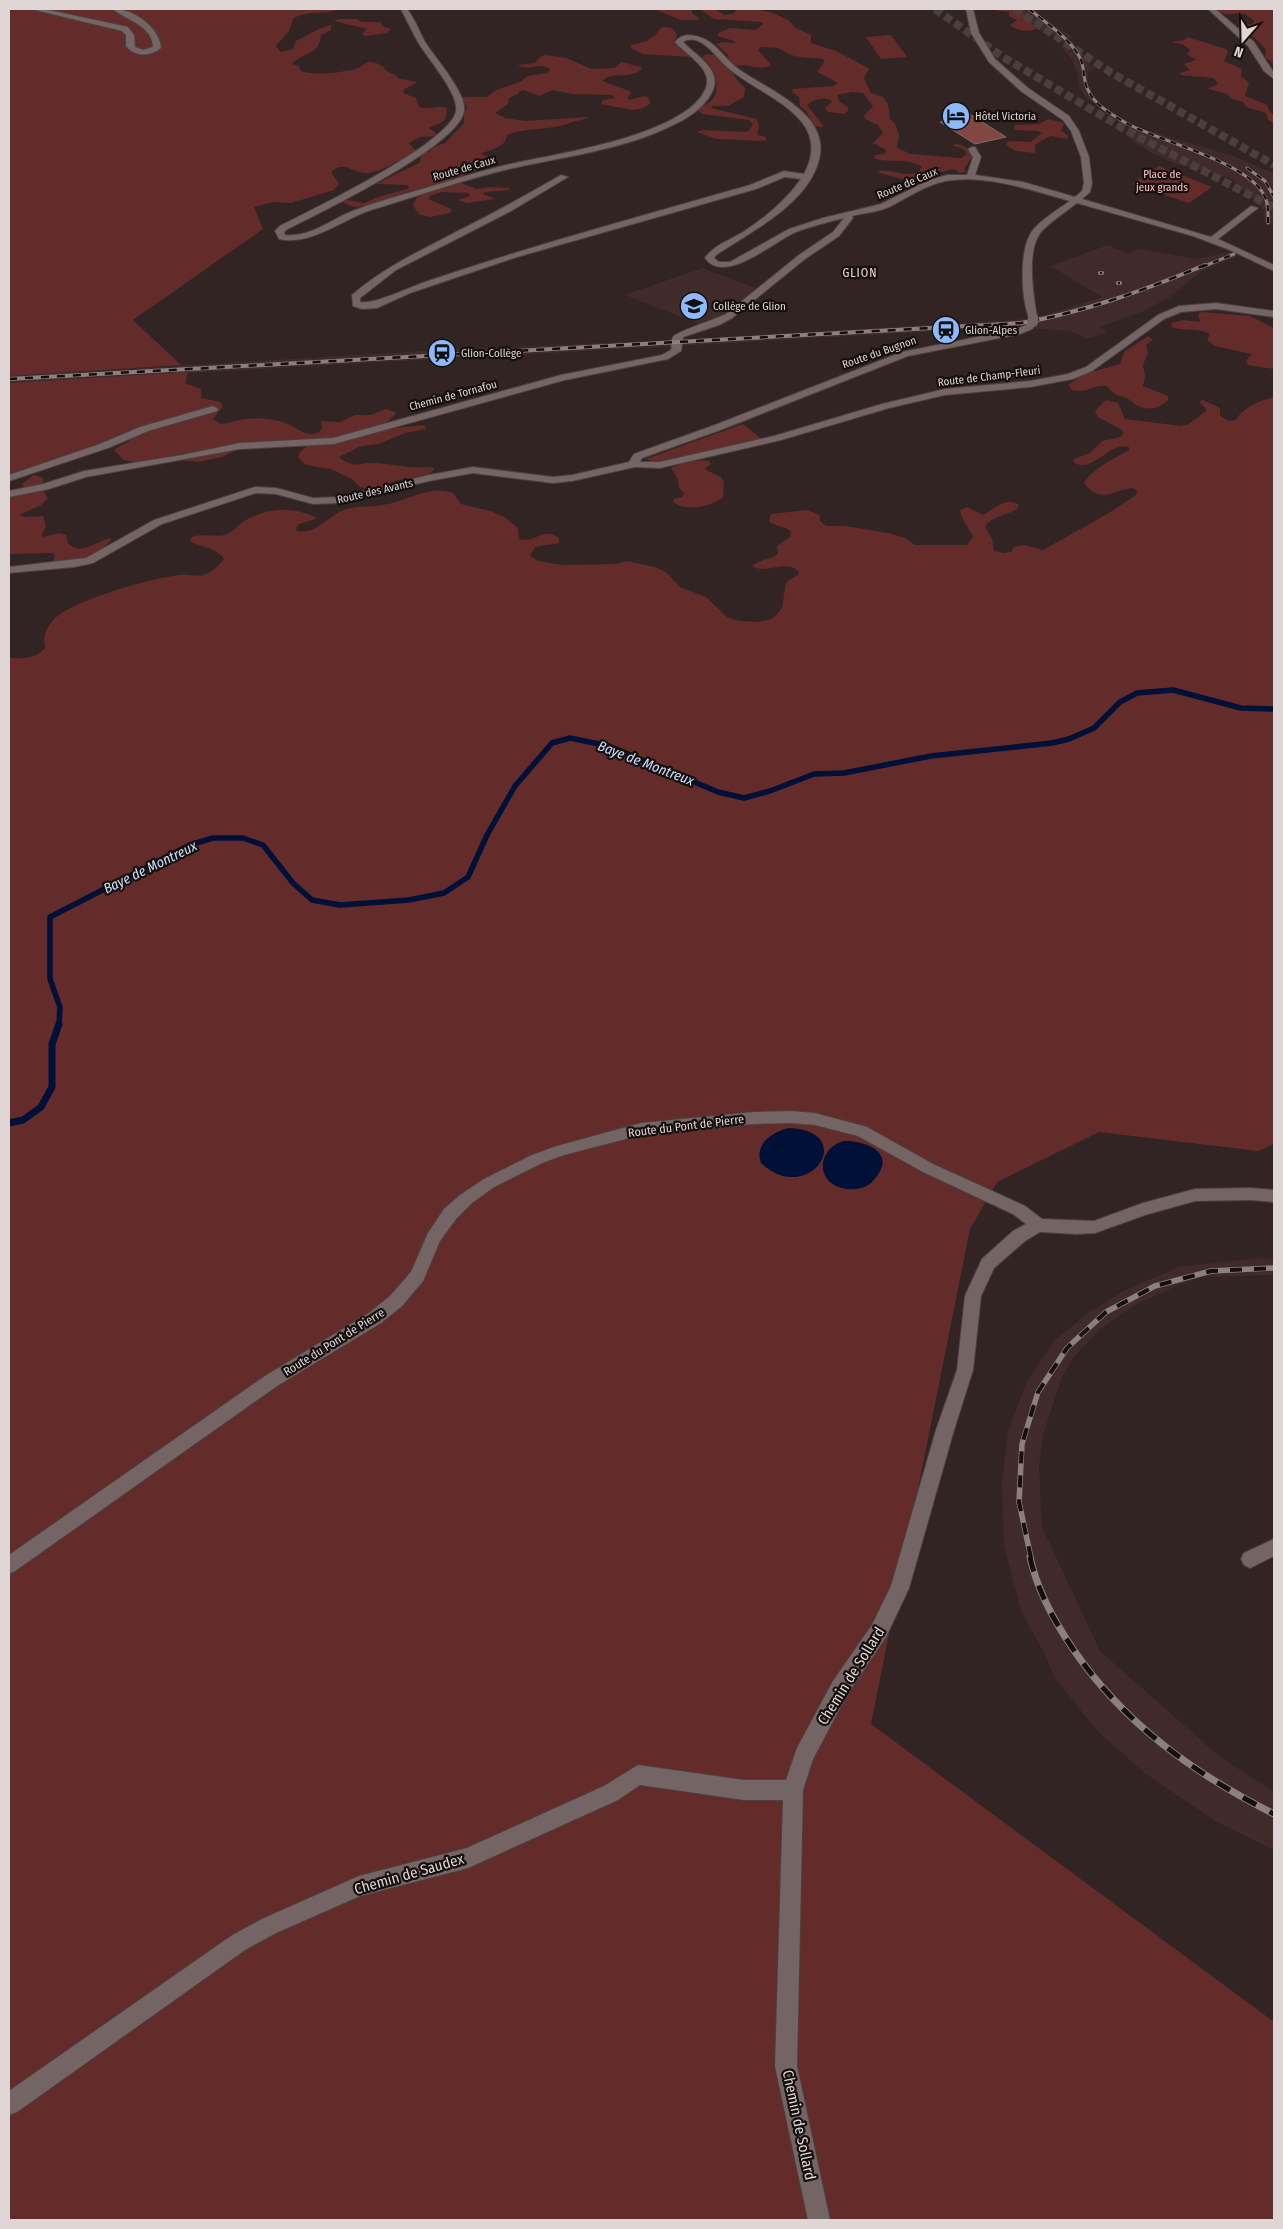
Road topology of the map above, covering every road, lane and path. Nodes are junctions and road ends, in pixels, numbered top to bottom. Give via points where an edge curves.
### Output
1 (35, 9) edge
2 (117, 9) edge
3 (404, 9) edge
4 (968, 9) edge
5 (1210, 9) edge
6 (1274, 76) edge
7 (972, 149) dead end
8 (564, 177) dead end
9 (808, 177) junction
10 (970, 177) junction
11 (1076, 201) junction
12 (1254, 208) dead end
13 (847, 215) junction
14 (1212, 240) junction
15 (1274, 268) edge
16 (1274, 314) edge
17 (213, 410) dead end
18 (635, 464) junction
19 (9, 478) edge
20 (9, 494) edge
21 (9, 570) edge
22 (1274, 1196) edge
23 (1038, 1225) junction
24 (1274, 1547) edge
25 (1250, 1559) dead end
26 (9, 1565) edge
27 (793, 1790) junction
28 (9, 2104) edge
29 (819, 2220) edge

1 - 2 street via 125,29 130,35 130,46 137,52 150,52 157,48 152,32
3 - 9 street, Route de Caux via 455,96 460,108 456,121 439,138 388,171 283,228 279,234 282,237 301,238 344,217 421,192 536,160 598,148 671,124 698,104 710,87 710,75 704,64 679,42 688,37 702,39 729,66 785,100 804,118 816,149
4 - 11 street via 975,33 992,60 1024,90 1066,118 1075,131 1085,157 1088,183 1086,192
5 - 6 street via 1257,50 1264,67
7 - 10 street via 977,157
8 - 9 street via 385,273 355,298 356,304 374,306 506,258 753,187 781,175
9 - 13 street, Route de Caux via 794,194 747,233 713,253 710,260 716,264 732,264 792,231
10 - 11 street, Route de Caux via 1012,182
10 - 13 street, Route de Caux via 932,182 884,206
11 - 14 street, Route de Caux
11 - 18 street, Route du Bugnon via 1035,233 1032,239 1027,259 1032,324 1025,330 904,354 638,456
12 - 14 street
13 - 20 street, Chemin de Tornafou via 849,218 836,234 729,316 680,335 676,351 665,357 564,377 334,440 240,446 84,474 46,487
14 - 15 street, Route de Caux
16 - 18 street, Route de Champ-Fleuri via 1216,306 1178,309 1165,314 1089,369 1070,377 945,392 726,450 660,465
17 - 19 street via 144,429
18 - 21 street, Route des Avants via 554,480 492,471 467,471 331,501 313,501 276,491 255,490 158,522 89,561
22 - 23 street via 1195,1195 1096,1226
23 - 26 street, Route du Pont de Pierre via 1019,1210 928,1168 862,1131 815,1119 791,1116 672,1125 632,1131 562,1150 489,1183 466,1199 450,1214 434,1238 417,1276 396,1301 375,1318 271,1381
23 - 27 street, Chemin de Sollard via 1019,1236 988,1264 973,1296 965,1370 900,1588 879,1632 840,1688 808,1747
24 - 25 street
27 - 28 street, Chemin de Saudex via 744,1790 638,1775 611,1793 468,1858 360,1886 238,1943
27 - 29 street, Chemin de Sollard via 786,2066

